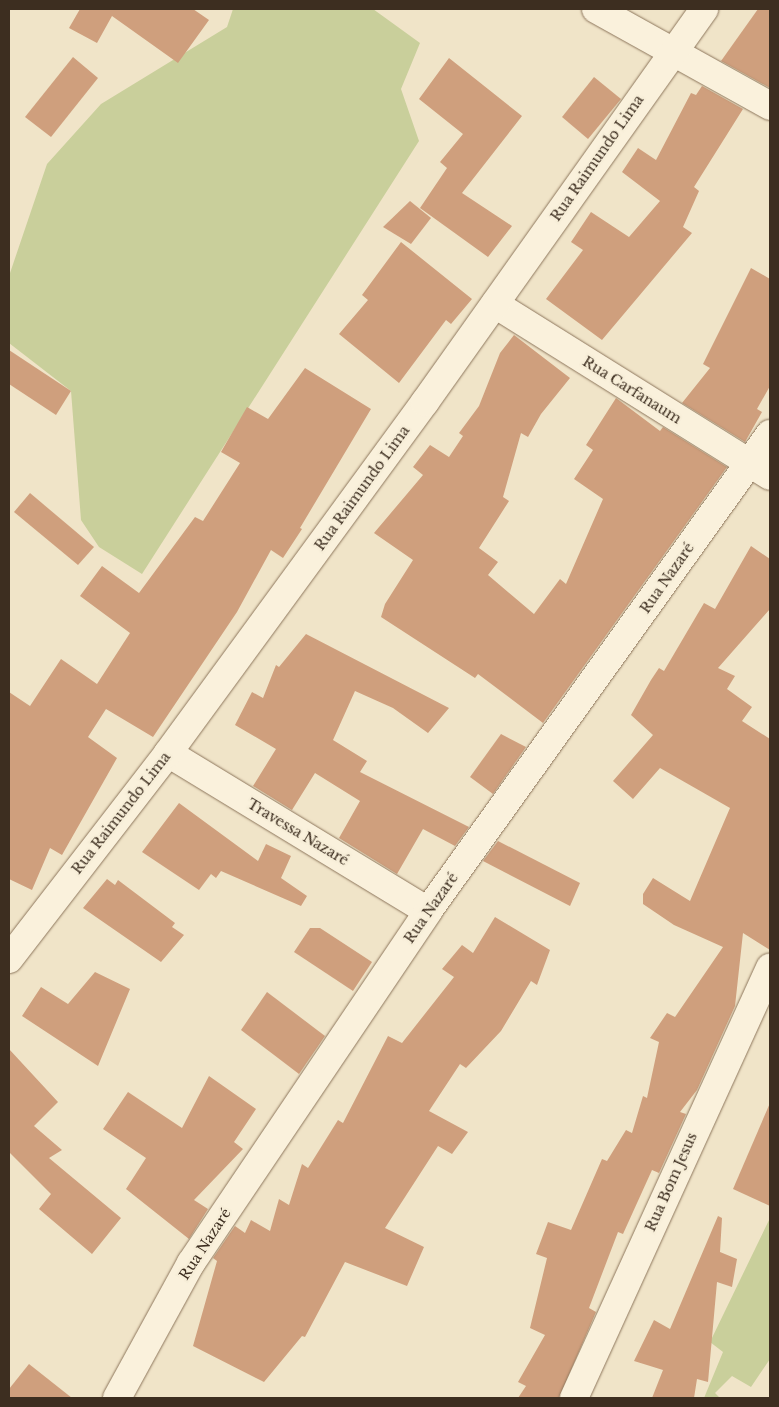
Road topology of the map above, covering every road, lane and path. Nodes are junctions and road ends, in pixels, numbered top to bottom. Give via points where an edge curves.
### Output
1 (596, 9) edge
2 (704, 9) edge
3 (671, 52) junction
4 (770, 106) edge
5 (495, 304) junction
6 (770, 434) edge
7 (759, 469) edge
8 (168, 753) junction
9 (428, 911) junction
10 (9, 959) edge
11 (770, 967) edge
12 (117, 1398) edge
13 (574, 1398) edge

1 - 3 street
2 - 3 street, Rua Raimundo Lima
3 - 4 street
3 - 5 street, Rua Raimundo Lima
5 - 7 street, Rua Carfanaum
5 - 8 street, Rua Raimundo Lima
6 - 7 street, Rua Nazaré
7 - 9 street, Rua Nazaré
8 - 9 street, Travessa Nazaré
8 - 10 street, Rua Raimundo Lima
9 - 12 street, Rua Nazaré via 191,1263
11 - 13 street, Rua Bom Jesus

